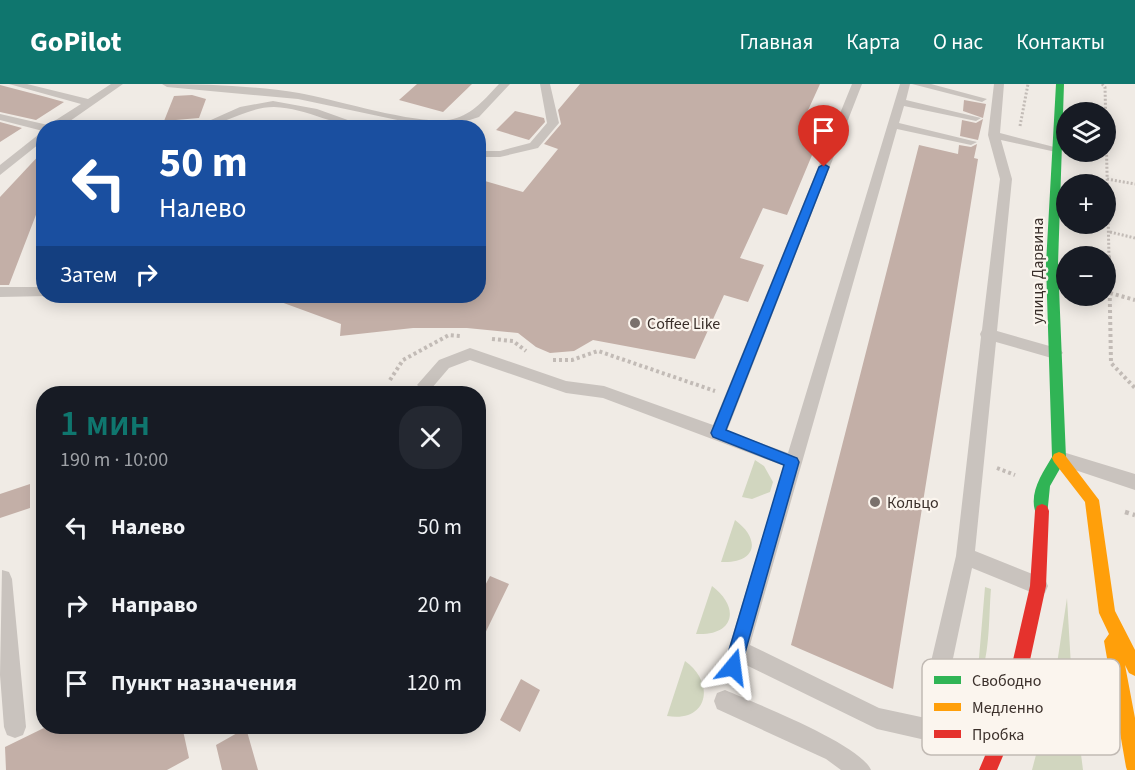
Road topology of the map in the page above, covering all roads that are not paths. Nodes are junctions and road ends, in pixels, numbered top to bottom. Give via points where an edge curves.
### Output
1 (14, 84) edge
2 (118, 84) edge
3 (167, 84) edge
4 (505, 84) edge
5 (545, 84) edge
6 (857, 84) edge
7 (905, 84) edge
8 (917, 84) edge
9 (999, 84) edge
10 (1060, 84) edge
11 (982, 99) dead end
12 (87, 102) junction
13 (900, 102) junction
14 (1059, 102) edge
15 (0, 117) edge
16 (976, 118) dead end
17 (63, 120) edge
18 (216, 120) edge
19 (338, 120) edge
20 (412, 120) edge
21 (460, 120) edge
22 (893, 125) junction
23 (36, 126) edge
24 (994, 135) junction
25 (36, 141) edge
26 (971, 142) dead end
27 (1056, 149) joint
28 (486, 154) edge
29 (0, 171) edge
30 (0, 292) edge
31 (36, 292) edge
32 (987, 334) junction
33 (1054, 353) junction
34 (425, 385) dead end
35 (718, 433) junction
36 (1059, 458) junction
37 (792, 462) junction
38 (1135, 482) edge
39 (964, 556) junction
40 (0, 580) edge
41 (1038, 586) junction
42 (1107, 613) junction
43 (942, 659) edge
44 (1022, 659) edge
45 (1115, 659) edge
46 (1135, 667) edge
47 (1120, 684) edge
48 (725, 701) dead end
49 (15, 727) dead end
50 (922, 728) edge
51 (995, 755) edge
52 (1135, 767) edge
53 (860, 770) edge
54 (988, 770) edge

1 - 12 lane
2 - 12 lane
3 - 20 lane via 298,96
4 - 21 lane via 475,115
5 - 28 lane via 553,123 534,146
6 - 35 lane
7 - 13 lane
8 - 11 lane
9 - 24 lane
10 - 14 main road, улица Дарвина
12 - 17 lane
13 - 16 lane
13 - 22 lane
15 - 23 lane
18 - 19 lane via 262,105 286,105
22 - 26 lane
22 - 37 lane
24 - 27 lane
24 - 32 lane via 1006,179
25 - 29 lane
27 - 33 main road, улица Дарвина
30 - 31 lane
32 - 33 lane
32 - 39 lane
33 - 36 main road, улица Дарвина
34 - 35 lane via 444,364 470,354 566,387 604,392
35 - 37 lane
36 - 38 lane
36 - 41 main road via 1043,485
36 - 42 main road via 1092,500
37 - 50 lane via 735,658 877,718
39 - 41 lane
39 - 43 lane
40 - 49 lane
41 - 44 main road
42 - 45 main road
42 - 46 main road
47 - 52 main road
48 - 53 lane via 834,752
51 - 54 main road

